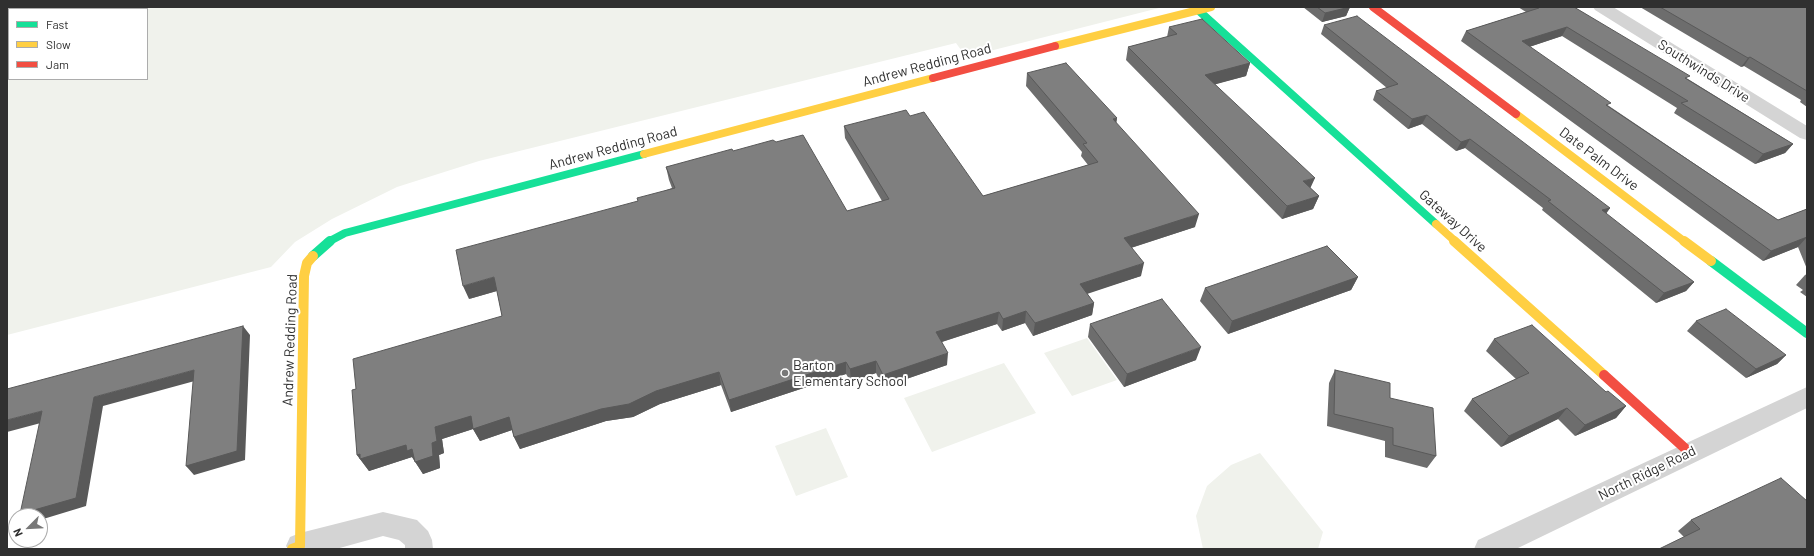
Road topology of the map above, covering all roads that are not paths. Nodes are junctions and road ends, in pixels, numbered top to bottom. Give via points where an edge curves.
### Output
1 (1211, 7) edge
2 (1373, 7) edge
3 (1601, 7) edge
4 (1198, 10) junction
5 (1807, 134) edge
6 (1807, 333) edge
7 (1807, 397) edge
8 (1689, 452) junction
9 (1501, 546) edge
10 (296, 548) edge
11 (419, 549) edge

1 - 4 street, Andrew Redding Road
2 - 6 street, Date Palm Drive
3 - 5 street, Southwinds Drive
4 - 8 street, Gateway Drive
4 - 10 street, Andrew Redding Road via 352,231 329,241 316,251 307,263 304,276
7 - 8 street, North Ridge Road
8 - 9 street, North Ridge Road
10 - 11 street via 383,524 407,529 418,540

